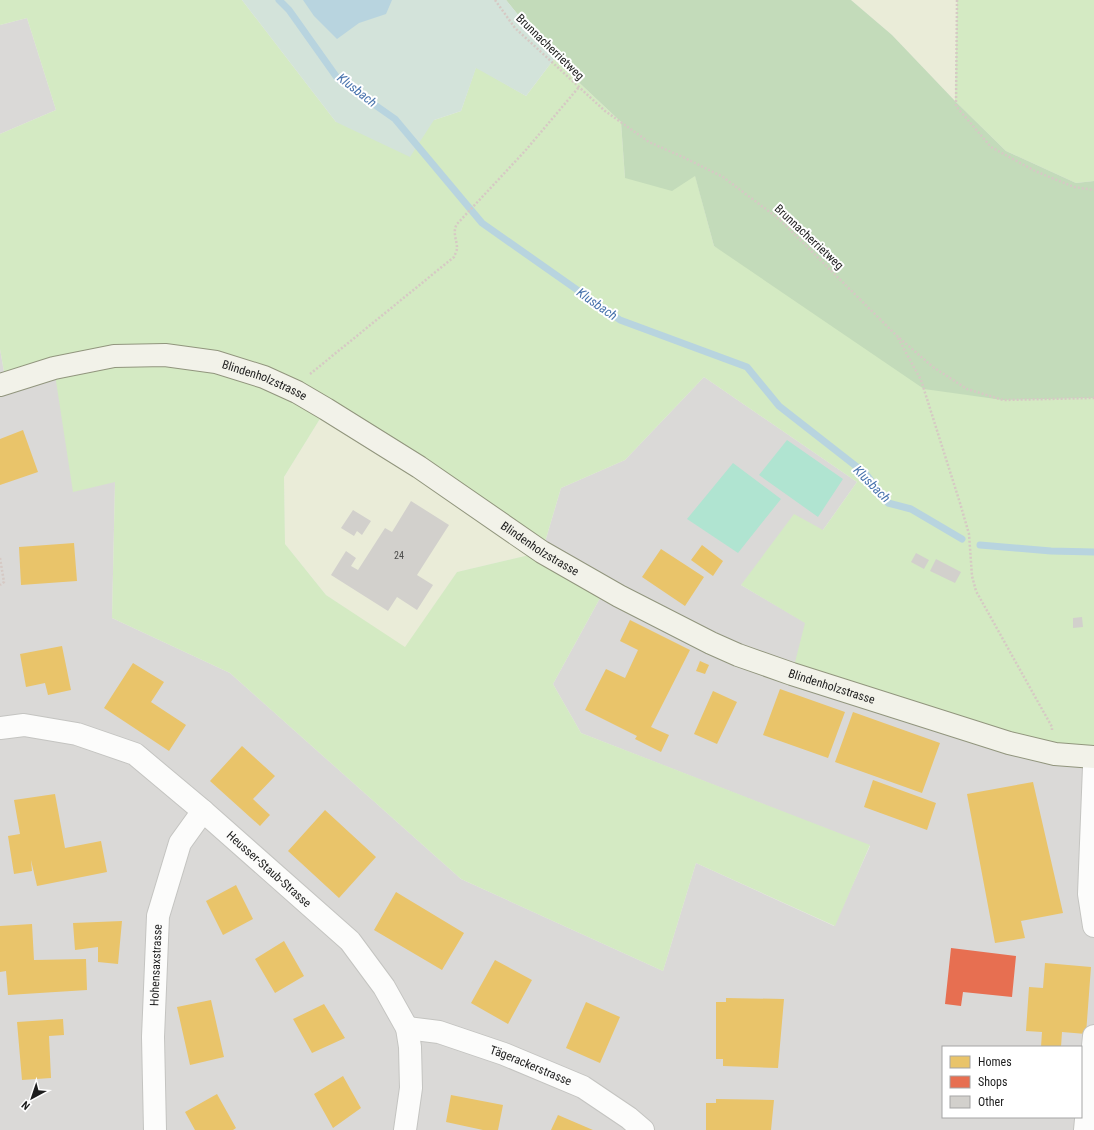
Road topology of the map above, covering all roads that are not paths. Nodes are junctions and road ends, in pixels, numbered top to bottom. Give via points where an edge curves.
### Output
1 (0, 385) edge
2 (0, 728) edge
3 (1094, 757) edge
4 (1094, 767) edge
5 (203, 811) junction
6 (1094, 926) edge
7 (407, 1028) junction
8 (1094, 1036) edge
9 (155, 1130) edge
10 (405, 1130) edge
11 (643, 1130) edge
12 (1085, 1130) edge

1 - 3 street, Blindenholzstrasse via 54,368 114,356 164,355 216,362 264,377 297,392 406,458 542,552 619,596 711,643 792,674 1010,743 1055,754
2 - 5 street, Heusser-Staub-Strasse via 24,725 77,734 135,754
4 - 6 street via 1090,894
5 - 7 street, Heusser-Staub-Strasse via 350,941 384,987
5 - 9 street, Hohensaxstrasse via 180,842 158,916 153,1037
7 - 10 street, Heusser-Staub-Strasse via 411,1088
7 - 11 street, Tägerackerstrasse via 439,1032 504,1054 583,1087
8 - 12 street

